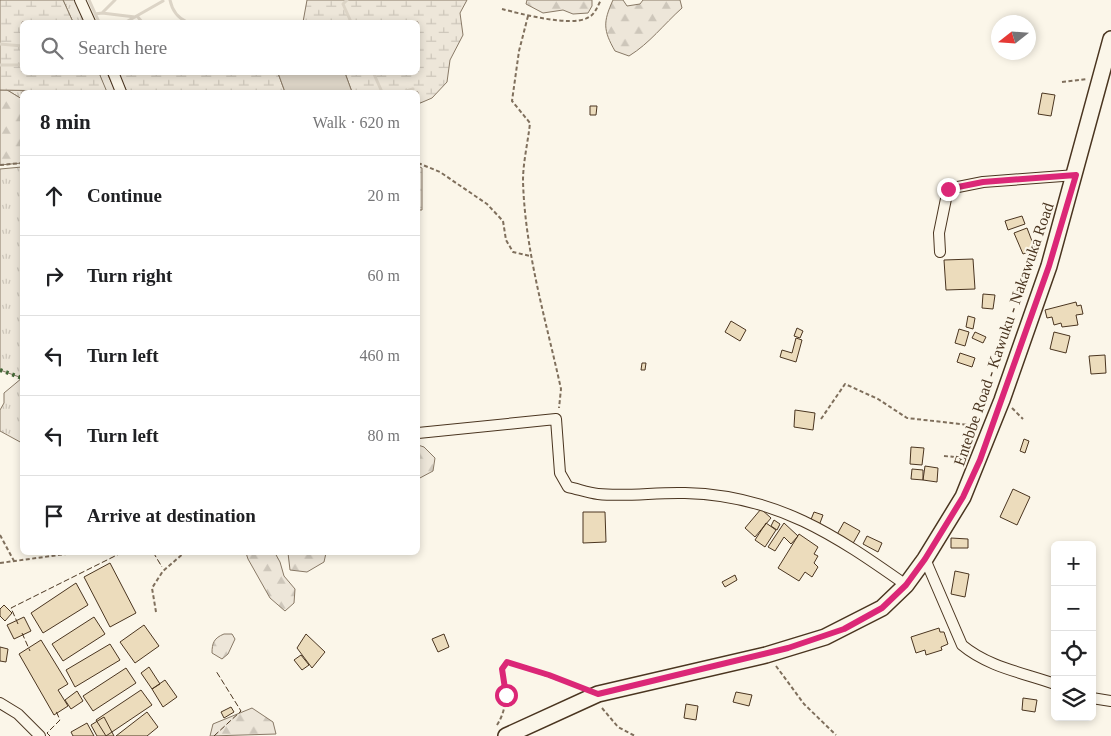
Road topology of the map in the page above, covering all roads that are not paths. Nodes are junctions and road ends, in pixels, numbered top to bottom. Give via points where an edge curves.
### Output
1 (80, 0) edge
2 (89, 20) edge
3 (1111, 39) edge
4 (114, 75) edge
5 (120, 90) edge
6 (1076, 175) junction
7 (940, 252) dead end
8 (420, 433) edge
9 (925, 559) junction
10 (906, 585) junction
11 (1051, 683) edge
12 (1096, 699) edge
13 (1111, 701) edge
14 (0, 703) edge
15 (501, 732) edge
16 (40, 736) edge

1 - 2 street
3 - 6 main road, Entebbe Road - Kawuku - Nakawuka Road
4 - 5 street
6 - 7 street via 983,182 948,189 939,233
6 - 9 main road, Entebbe Road - Kawuku - Nakawuka Road via 1049,266 980,460 963,497
8 - 10 street via 556,419 560,472 568,487 597,494 685,493 738,498 770,506 850,546
9 - 10 main road, Entebbe Road - Kawuku - Nakawuka Road
9 - 11 street via 962,645 997,665
10 - 15 main road, Entebbe Road - Kawuku - Nakawuka Road via 882,608 844,629 766,655 598,694
12 - 13 street
14 - 16 street via 18,714

